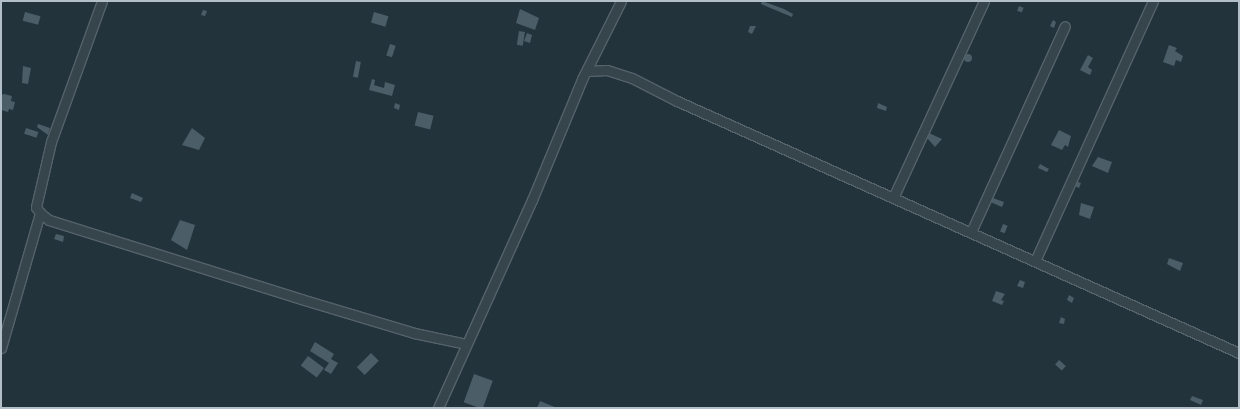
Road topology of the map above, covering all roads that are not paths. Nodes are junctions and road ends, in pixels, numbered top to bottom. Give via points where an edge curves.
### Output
1 (102, 1) edge
2 (620, 1) edge
3 (984, 1) edge
4 (1153, 1) edge
5 (1066, 26) dead end
6 (587, 71) junction
7 (893, 198) junction
8 (40, 212) junction
9 (971, 232) junction
10 (1035, 261) junction
11 (466, 344) junction
12 (1, 348) edge
13 (1239, 353) edge
14 (438, 408) edge

1 - 8 street via 51,142 36,207
2 - 6 street
3 - 7 street
4 - 10 street
5 - 9 street
6 - 7 street via 607,70 632,78
6 - 11 street
7 - 9 street
8 - 11 street via 49,220 291,296 414,333
8 - 12 street
9 - 10 street
10 - 13 street
11 - 14 street

